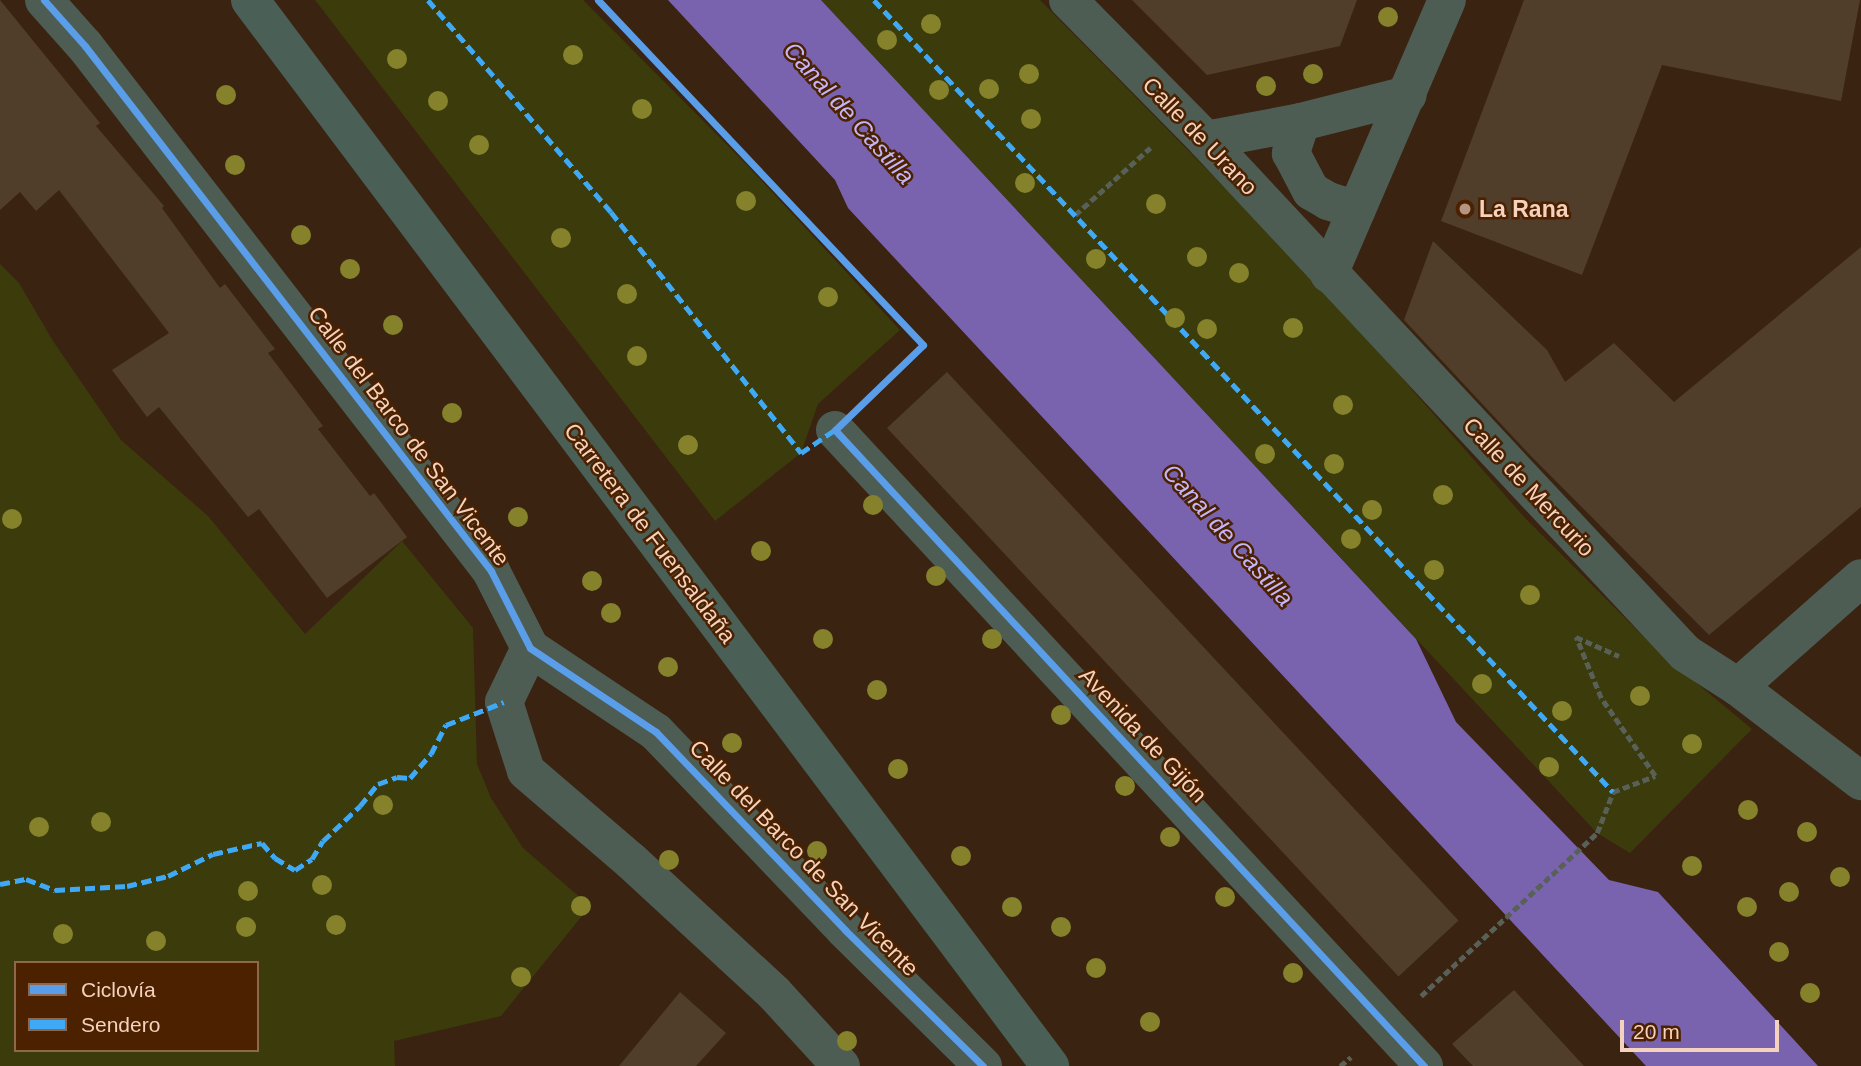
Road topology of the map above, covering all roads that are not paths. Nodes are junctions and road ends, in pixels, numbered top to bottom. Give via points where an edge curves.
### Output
1 (44, 0) edge
2 (250, 0) edge
3 (1068, 0) edge
4 (1447, 0) edge
5 (1408, 95) junction
6 (1301, 122) junction
7 (1206, 140) junction
8 (1357, 210) junction
9 (1329, 274) junction
10 (835, 430) dead end
11 (1861, 578) edge
12 (530, 648) junction
13 (1738, 687) junction
14 (1861, 781) edge
15 (841, 1066) edge
16 (983, 1066) edge
17 (1050, 1066) edge
18 (1423, 1066) edge

1 - 12 street, Calle del Barco de San Vicente via 85,46 491,571
2 - 17 main road, Carretera de Fuensaldaña
3 - 7 street, Calle de Urano
4 - 5 street
5 - 6 street
5 - 8 street
6 - 7 street
6 - 8 street via 1291,153 1311,191
7 - 9 street, Calle de Urano
8 - 9 street
9 - 13 street, Calle de Mercurio via 1685,653
10 - 18 street, Avenida de Gijón
11 - 13 street
12 - 15 street via 503,702 526,771 774,993
12 - 16 street, Calle del Barco de San Vicente via 656,732
13 - 14 street, Calle de Mercurio

